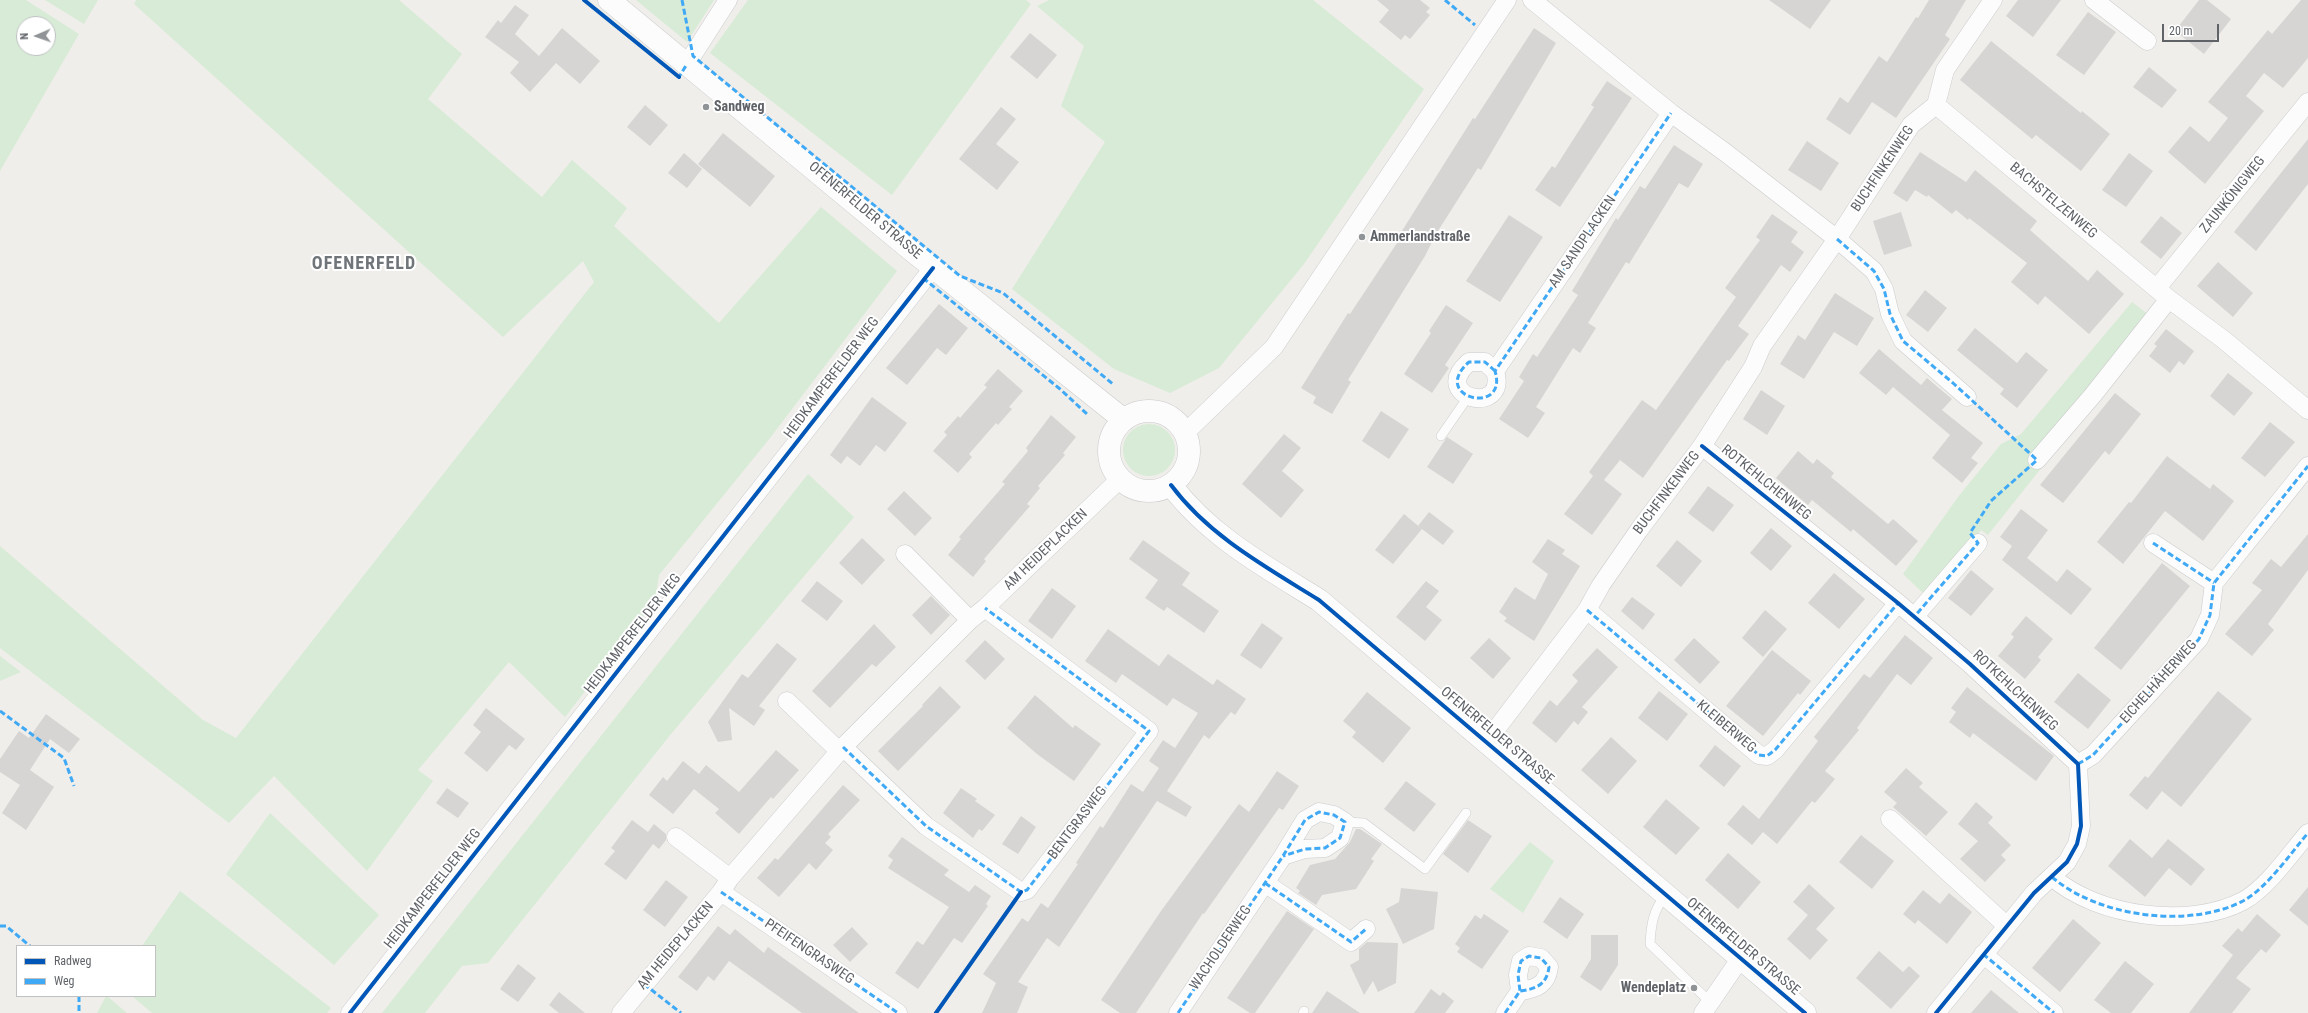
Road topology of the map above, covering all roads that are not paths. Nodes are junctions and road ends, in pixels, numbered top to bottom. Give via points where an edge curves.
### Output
1 (609, 0) edge
2 (728, 0) edge
3 (1507, 0) edge
4 (1532, 0) edge
5 (1993, 0) edge
6 (2094, 0) edge
7 (2148, 41) dead end
8 (687, 64) junction
9 (2308, 102) edge
10 (1936, 105) junction
11 (1671, 113) junction
12 (1837, 239) junction
13 (933, 268) junction
14 (2163, 293) junction
15 (1495, 371) junction
16 (1468, 397) junction
17 (1967, 397) dead end
18 (2308, 410) edge
19 (1124, 420) junction
20 (1185, 433) junction
21 (1441, 436) dead end
22 (1702, 446) junction
23 (2037, 460) dead end
24 (2308, 466) edge
25 (1120, 479) junction
26 (1170, 485) junction
27 (1978, 543) dead end
28 (2153, 543) dead end
29 (905, 554) dead end
30 (2214, 583) junction
31 (1898, 603) junction
32 (985, 608) junction
33 (1587, 610) junction
34 (1914, 617) junction
35 (970, 620) junction
36 (787, 701) dead end
37 (1487, 741) junction
38 (842, 750) junction
39 (2078, 764) junction
40 (1466, 813) dead end
41 (1890, 819) dead end
42 (1345, 822) junction
43 (2308, 833) edge
44 (676, 837) dead end
45 (1283, 856) junction
46 (2052, 877) junction
47 (1265, 883) junction
48 (725, 885) junction
49 (1666, 895) junction
50 (2007, 926) junction
51 (1366, 929) dead end
52 (1983, 954) junction
53 (1740, 959) junction
54 (1520, 991) dead end
55 (1706, 1007) edge
56 (350, 1013) edge
57 (621, 1013) edge
58 (898, 1013) edge
59 (1178, 1013) edge
60 (1505, 1013) edge
61 (1805, 1013) edge
62 (1936, 1013) edge
63 (2054, 1013) edge

1 - 8 street, OFENERFELDER STRASSE
2 - 8 street
3 - 20 street via 1274,347
4 - 11 street
5 - 10 street via 1945,70
6 - 7 street
8 - 13 street, OFENERFELDER STRASSE
9 - 14 street, ZAUNKÖNIGWEG
10 - 12 street, BUCHFINKENWEG via 1911,125
10 - 14 street, BACHSTELZENWEG
11 - 12 street
11 - 15 street, AM SANDPLACKEN
12 - 17 street via 1874,271 1884,289 1890,314 1903,341
12 - 22 street, BUCHFINKENWEG via 1762,346 1753,367
13 - 19 street, OFENERFELDER STRASSE
13 - 56 street, HEIDKAMPERFELDER WEG
14 - 18 street, BACHSTELZENWEG
14 - 23 street via 2093,395
15 - 16 street, AM SANDPLACKEN via 1495,388 1486,397
15 - 16 street via 1485,362 1469,362 1460,370 1459,385
16 - 21 lane
19 - 20 street via 1145,411 1157,412 1178,423
19 - 25 street via 1116,428 1109,449 1110,460
20 - 26 street via 1189,456 1186,467 1180,477
22 - 31 street, ROTKEHLCHENWEG
22 - 33 street, BUCHFINKENWEG via 1600,585
24 - 30 street
25 - 26 street via 1129,486 1150,491
25 - 32 street, AM HEIDEPLACKEN
26 - 37 street, OFENERFELDER STRASSE via 1186,506 1238,549 1319,600
27 - 34 street
28 - 30 street
29 - 35 street
30 - 39 street, EICHELHÄHERWEG via 2210,615 2198,639 2093,756
31 - 33 street, KLEIBERWEG via 1775,750 1767,756 1759,755
31 - 34 street, ROTKEHLCHENWEG
32 - 35 street, AM HEIDEPLACKEN
32 - 38 street, BENTGRASWEG via 1149,731 1028,890 1020,892 926,826
33 - 37 street, BUCHFINKENWEG
34 - 39 street, ROTKEHLCHENWEG via 1970,664
35 - 38 street, AM HEIDEPLACKEN
36 - 38 street
37 - 49 street, OFENERFELDER STRASSE
38 - 48 street, AM HEIDEPLACKEN
39 - 46 street via 2081,826 2077,844 2067,862
40 - 42 lane, WACHOLDERWEG via 1425,869 1364,823
41 - 50 street
42 - 45 street via 1340,838 1325,848 1305,849
42 - 45 street, WACHOLDERWEG via 1334,815 1319,812 1305,820
43 - 46 street via 2271,877 2243,900 2205,914 2167,917 2116,908 2082,897
44 - 48 street
45 - 47 street, WACHOLDERWEG
46 - 50 street via 2034,893
47 - 51 street via 1351,942
47 - 59 street, WACHOLDERWEG
48 - 57 street, AM HEIDEPLACKEN
48 - 58 street, PFEIFENGRASWEG
49 - 53 street, OFENERFELDER STRASSE
49 - 55 lane via 1657,905 1650,925 1650,944
50 - 52 street
52 - 62 street
52 - 63 street
53 - 55 street
53 - 61 street, OFENERFELDER STRASSE
54 - 60 street

